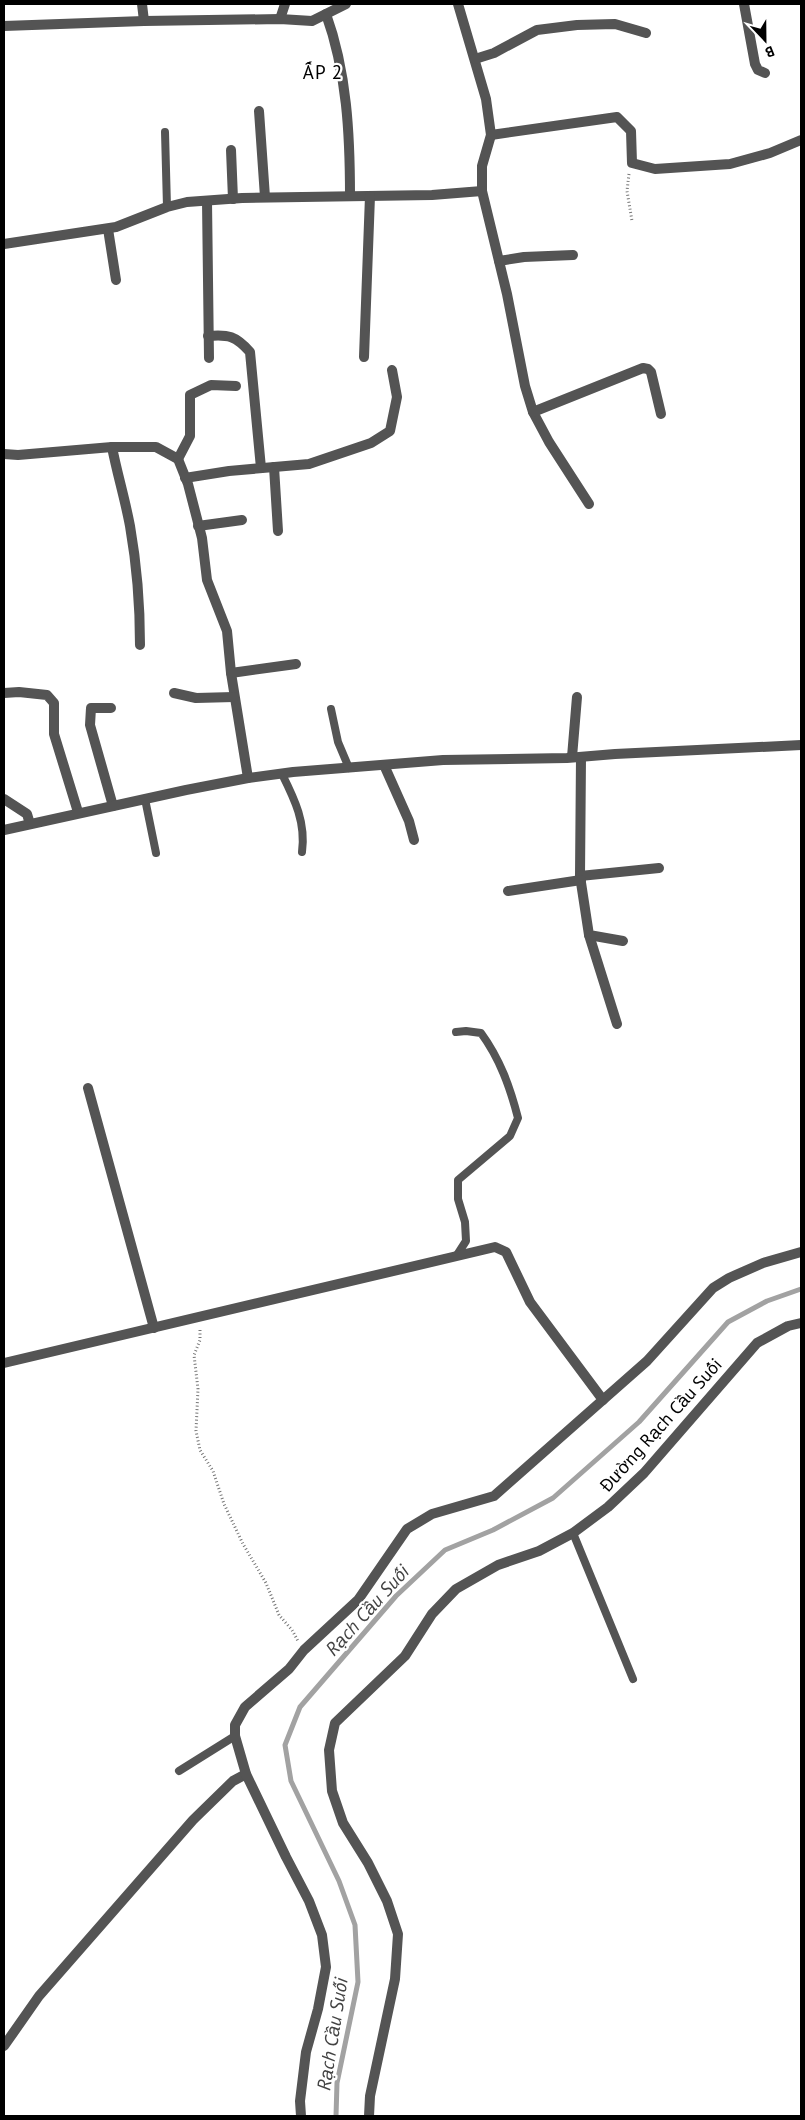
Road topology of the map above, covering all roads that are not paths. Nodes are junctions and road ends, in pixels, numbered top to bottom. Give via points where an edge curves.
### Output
1 (142, 4) edge
2 (285, 4) edge
3 (346, 4) edge
4 (458, 4) edge
5 (744, 4) edge
6 (326, 14) junction
7 (280, 19) junction
8 (144, 21) junction
9 (4, 26) edge
10 (646, 33) dead end
11 (475, 59) junction
12 (765, 73) dead end
13 (259, 111) dead end
14 (165, 132) dead end
15 (491, 135) junction
16 (801, 140) edge
17 (231, 150) dead end
18 (482, 191) junction
19 (350, 196) junction
20 (375, 196) junction
21 (266, 197) junction
22 (233, 198) junction
23 (207, 201) junction
24 (167, 207) junction
25 (108, 229) junction
26 (4, 244) edge
27 (573, 255) dead end
28 (499, 261) junction
29 (116, 280) dead end
30 (208, 336) junction
31 (364, 357) dead end
32 (209, 358) dead end
33 (392, 370) dead end
34 (236, 386) dead end
35 (533, 412) junction
36 (660, 414) dead end
37 (112, 447) junction
38 (4, 454) edge
39 (178, 459) junction
40 (274, 467) junction
41 (261, 468) junction
42 (185, 478) junction
43 (589, 504) dead end
44 (242, 520) dead end
45 (198, 526) junction
46 (278, 531) dead end
47 (140, 645) dead end
48 (296, 664) dead end
49 (230, 673) junction
50 (4, 693) edge
51 (174, 693) dead end
52 (234, 697) junction
53 (578, 697) dead end
54 (111, 708) dead end
55 (331, 709) dead end
56 (801, 745) edge
57 (576, 757) junction
58 (384, 765) junction
59 (349, 768) junction
60 (282, 774) junction
61 (248, 778) junction
62 (4, 799) edge
63 (144, 799) junction
64 (113, 806) junction
65 (78, 812) junction
66 (30, 824) junction
67 (4, 830) edge
68 (414, 840) dead end
69 (302, 852) dead end
70 (156, 853) dead end
71 (659, 868) dead end
72 (581, 878) junction
73 (508, 891) dead end
74 (589, 935) junction
75 (623, 941) dead end
76 (617, 1024) dead end
77 (456, 1032) dead end
78 (88, 1088) dead end
79 (801, 1252) edge
80 (457, 1255) junction
81 (801, 1323) edge
82 (154, 1328) junction
83 (4, 1363) edge
84 (603, 1400) junction
85 (573, 1533) junction
86 (633, 1679) dead end
87 (235, 1736) junction
88 (179, 1771) dead end
89 (246, 1774) junction
90 (4, 2046) edge
91 (301, 2116) edge
92 (369, 2116) edge

1 - 8 street
2 - 7 street
3 - 6 street
4 - 11 street
5 - 12 street via 755,64
6 - 7 street via 312,21
6 - 19 street via 337,46 346,106
7 - 8 street
8 - 9 street
10 - 11 street via 615,24 537,30 494,53
11 - 15 street via 486,99
13 - 21 street
14 - 24 lane
15 - 16 street via 617,117 631,131 632,163 655,169 730,164
15 - 18 street via 482,166
17 - 22 street
18 - 20 street via 432,196
18 - 28 street
19 - 20 street
19 - 21 street
20 - 31 street
21 - 22 street
22 - 23 street
23 - 24 street
23 - 30 street
24 - 25 street
25 - 26 street
25 - 29 street
27 - 28 street
28 - 35 street
30 - 32 street
30 - 41 street via 225,335 241,342 250,352
33 - 40 street via 397,397 390,430 371,443 309,464
34 - 39 street via 211,385 190,395 190,436
35 - 36 street via 643,368 651,372
35 - 43 street
37 - 38 street
37 - 39 street via 156,447
37 - 47 street via 136,569
39 - 42 street
40 - 41 street
40 - 46 street
41 - 42 street
42 - 45 street
44 - 45 street
45 - 49 street via 207,580 227,631
48 - 49 street
49 - 52 street
50 - 65 street via 47,695 54,703 54,734
51 - 52 street via 196,698
52 - 61 street
53 - 57 street
54 - 64 street via 91,708 90,725
55 - 59 lane via 338,742
56 - 57 street
57 - 58 street via 443,760
57 - 72 street
58 - 59 street
58 - 68 street
59 - 60 street
60 - 61 street
60 - 69 lane via 302,821
61 - 63 street
62 - 66 street via 27,814
63 - 64 street
63 - 70 lane
64 - 65 street
65 - 66 street
66 - 67 street
71 - 72 street
72 - 73 street
72 - 74 street
74 - 75 street
74 - 76 street
77 - 80 lane via 481,1033 486,1039 495,1052 518,1118 510,1136 458,1180 466,1241
78 - 82 street
79 - 84 street via 762,1263 713,1288 647,1361
80 - 82 street
80 - 84 street via 495,1247 506,1252 530,1302
81 - 85 street, Đường Rạch Cầu Suối via 788,1326 757,1343 644,1473 608,1507
82 - 83 street
84 - 87 street via 494,1496 432,1514 407,1529 358,1600 245,1708 235,1725
85 - 86 lane
85 - 92 street, Đường Rạch Cầu Suối via 539,1551 498,1565 456,1589 432,1614 405,1656 335,1722 329,1750 332,1791 343,1823 387,1901 398,1934 395,1979 370,2096
87 - 88 lane
87 - 89 street
89 - 90 street via 233,1781 193,1820 40,1996
89 - 91 street via 309,1901 322,1935 326,1967 306,2052

